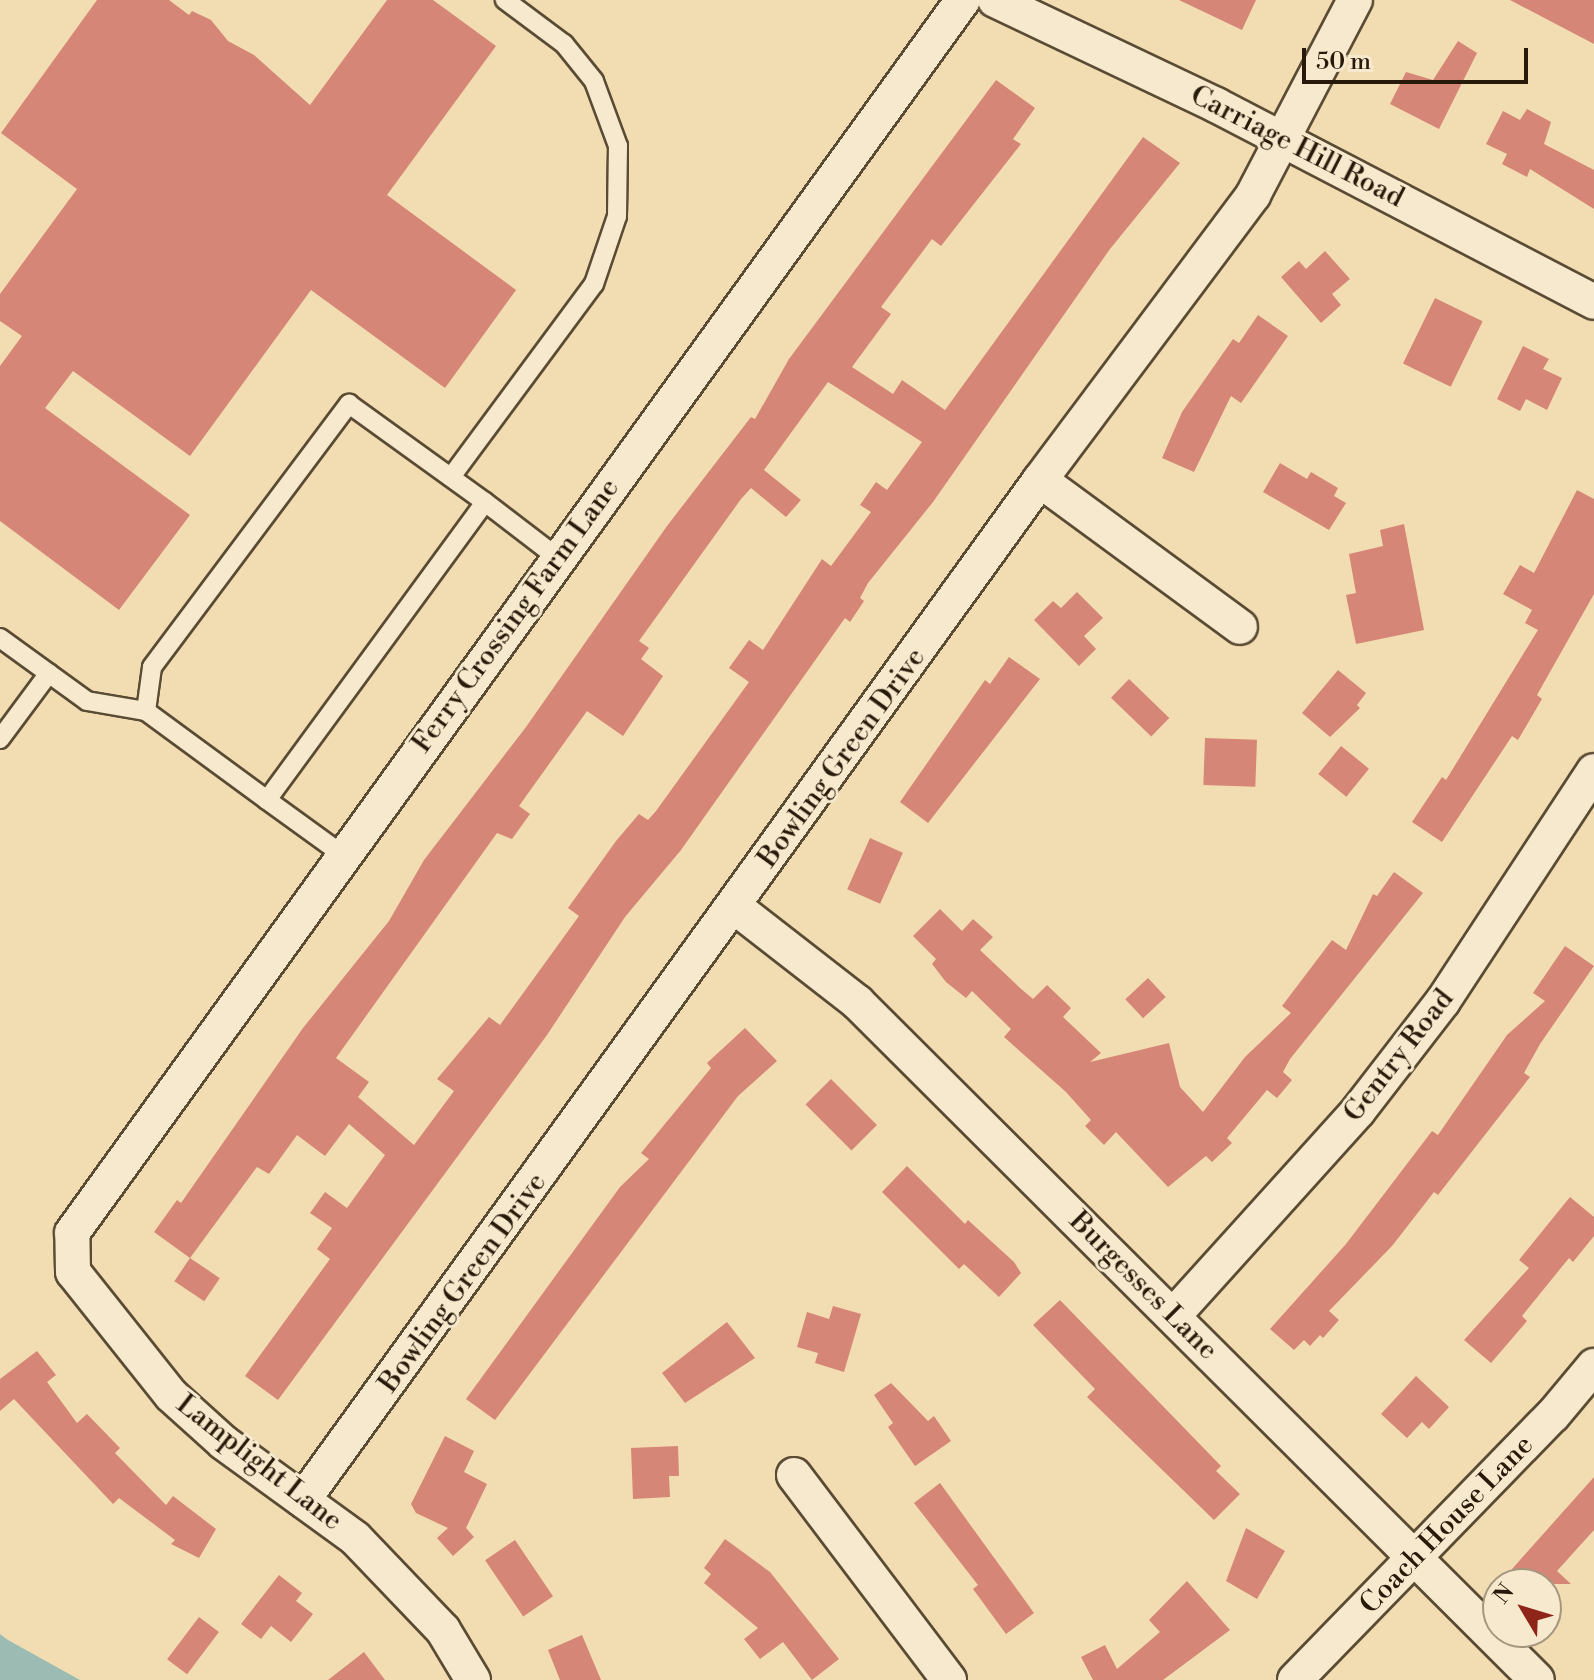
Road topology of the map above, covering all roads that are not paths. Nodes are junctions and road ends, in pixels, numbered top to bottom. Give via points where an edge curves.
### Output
1 (505, 0) edge
2 (963, 0) edge
3 (995, 0) edge
4 (1355, 0) edge
5 (1286, 141) junction
6 (1594, 302) edge
7 (451, 477) junction
8 (1040, 480) junction
9 (485, 502) junction
10 (558, 558) junction
11 (1240, 627) dead end
12 (0, 638) edge
13 (49, 673) junction
14 (146, 711) junction
15 (0, 739) edge
16 (1594, 771) edge
17 (267, 800) junction
18 (343, 855) junction
19 (735, 907) junction
20 (72, 1233) joint
21 (1173, 1316) junction
22 (1594, 1366) edge
23 (794, 1475) dead end
24 (303, 1500) junction
25 (1416, 1558) junction
26 (473, 1680) edge
27 (949, 1680) edge
28 (1295, 1680) edge
29 (1537, 1680) edge

1 - 7 lane via 564,44 594,81 618,146 617,216 594,284
2 - 10 street, Ferry Crossing Farm Lane
3 - 5 street, Carriage Hill Road
4 - 5 street, Bowling Green Drive
5 - 6 street, Carriage Hill Road
5 - 8 street, Bowling Green Drive via 1253,195
7 - 9 lane
7 - 14 lane via 349,404 152,667
8 - 11 street
8 - 19 street, Bowling Green Drive
9 - 10 lane
9 - 17 lane
10 - 18 street, Ferry Crossing Farm Lane
12 - 13 lane
13 - 14 lane via 87,701
13 - 15 lane
14 - 17 lane
16 - 21 street, Gentry Road via 1523,886 1368,1099
17 - 18 lane
18 - 20 street, Ferry Crossing Farm Lane
19 - 21 street, Burgesses Lane via 857,1002
19 - 24 street, Bowling Green Drive
20 - 24 street, Lamplight Lane via 73,1272 125,1343 223,1442
21 - 25 street, Burgesses Lane
22 - 25 street, Coach House Lane
23 - 27 street
24 - 26 street, Lamplight Lane via 355,1538 407,1588 443,1630
25 - 28 street, Coach House Lane
25 - 29 street, Burgesses Lane

